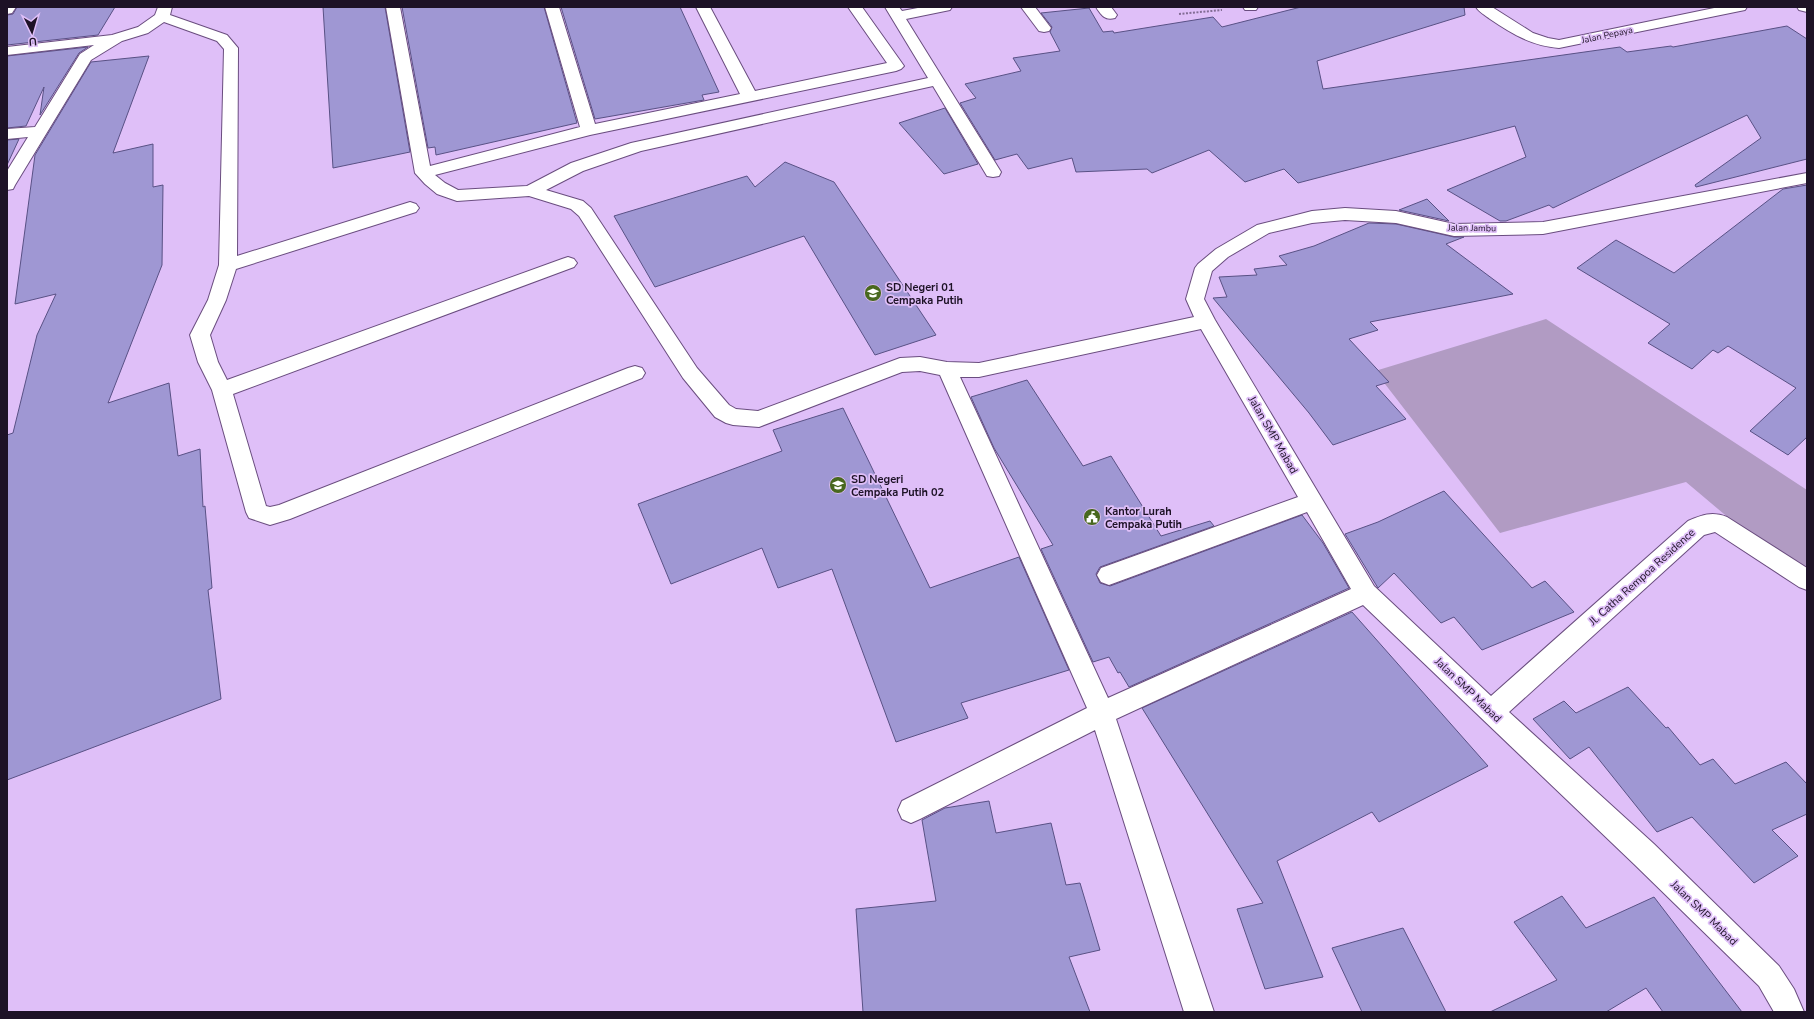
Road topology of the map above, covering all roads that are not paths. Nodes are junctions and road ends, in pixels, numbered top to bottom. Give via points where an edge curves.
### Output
1 (9, 7) edge
2 (393, 7) edge
3 (552, 7) edge
4 (704, 7) edge
5 (855, 7) edge
6 (945, 7) edge
7 (1028, 7) edge
8 (1483, 7) edge
9 (1740, 7) edge
10 (1804, 7) edge
11 (1807, 8) edge
12 (7, 10) edge
13 (164, 12) edge
14 (895, 12) edge
15 (1044, 28) dead end
16 (117, 38) junction
17 (7, 51) edge
18 (938, 80) junction
19 (750, 97) junction
20 (589, 130) junction
21 (39, 131) junction
22 (7, 134) edge
23 (993, 172) dead end
24 (423, 173) junction
25 (1807, 178) edge
26 (7, 186) edge
27 (530, 191) junction
28 (410, 208) dead end
29 (568, 263) dead end
30 (228, 265) junction
31 (1206, 322) junction
32 (947, 369) junction
33 (635, 373) dead end
34 (222, 390) junction
35 (1312, 502) junction
36 (1109, 575) dead end
37 (1807, 580) edge
38 (1366, 593) junction
39 (1102, 712) junction
40 (1491, 712) junction
41 (912, 810) dead end
42 (1199, 1012) edge
43 (1789, 1012) edge

1 - 12 street
2 - 24 street
3 - 20 street
4 - 19 street
5 - 19 street via 896,66
6 - 14 street
7 - 15 street
8 - 9 street, Jalan Pepaya via 1529,38 1547,44 1559,44
10 - 11 street
13 - 16 street via 143,30
13 - 30 street via 222,38 231,48
14 - 18 street
16 - 17 street
16 - 21 street via 85,57
18 - 23 street
18 - 27 street via 637,147 577,167
19 - 20 street
20 - 24 street
21 - 22 street
21 - 26 street
24 - 27 street via 437,187 457,196
25 - 31 street, Jalan Jambu via 1542,228 1454,230 1396,217 1345,214 1312,217 1263,229 1222,253 1204,268 1195,299
27 - 32 street via 577,205 584,212 690,373 722,411 733,417 759,418 900,365 920,364
28 - 30 street
29 - 34 street
30 - 34 street via 217,300 200,335 208,362
31 - 32 street via 979,370
31 - 35 street, Jalan SMP Mabad
32 - 39 street
33 - 34 street via 270,516 257,512
35 - 36 street
35 - 38 street, Jalan SMP Mabad
37 - 40 street, Jl. Catha Rempoa Residence via 1719,522 1707,523 1696,528
38 - 39 street
38 - 40 street, Jalan SMP Mabad
39 - 41 street
39 - 42 street
40 - 43 street, Jalan SMP Mabad via 1644,854 1768,976 1784,998

